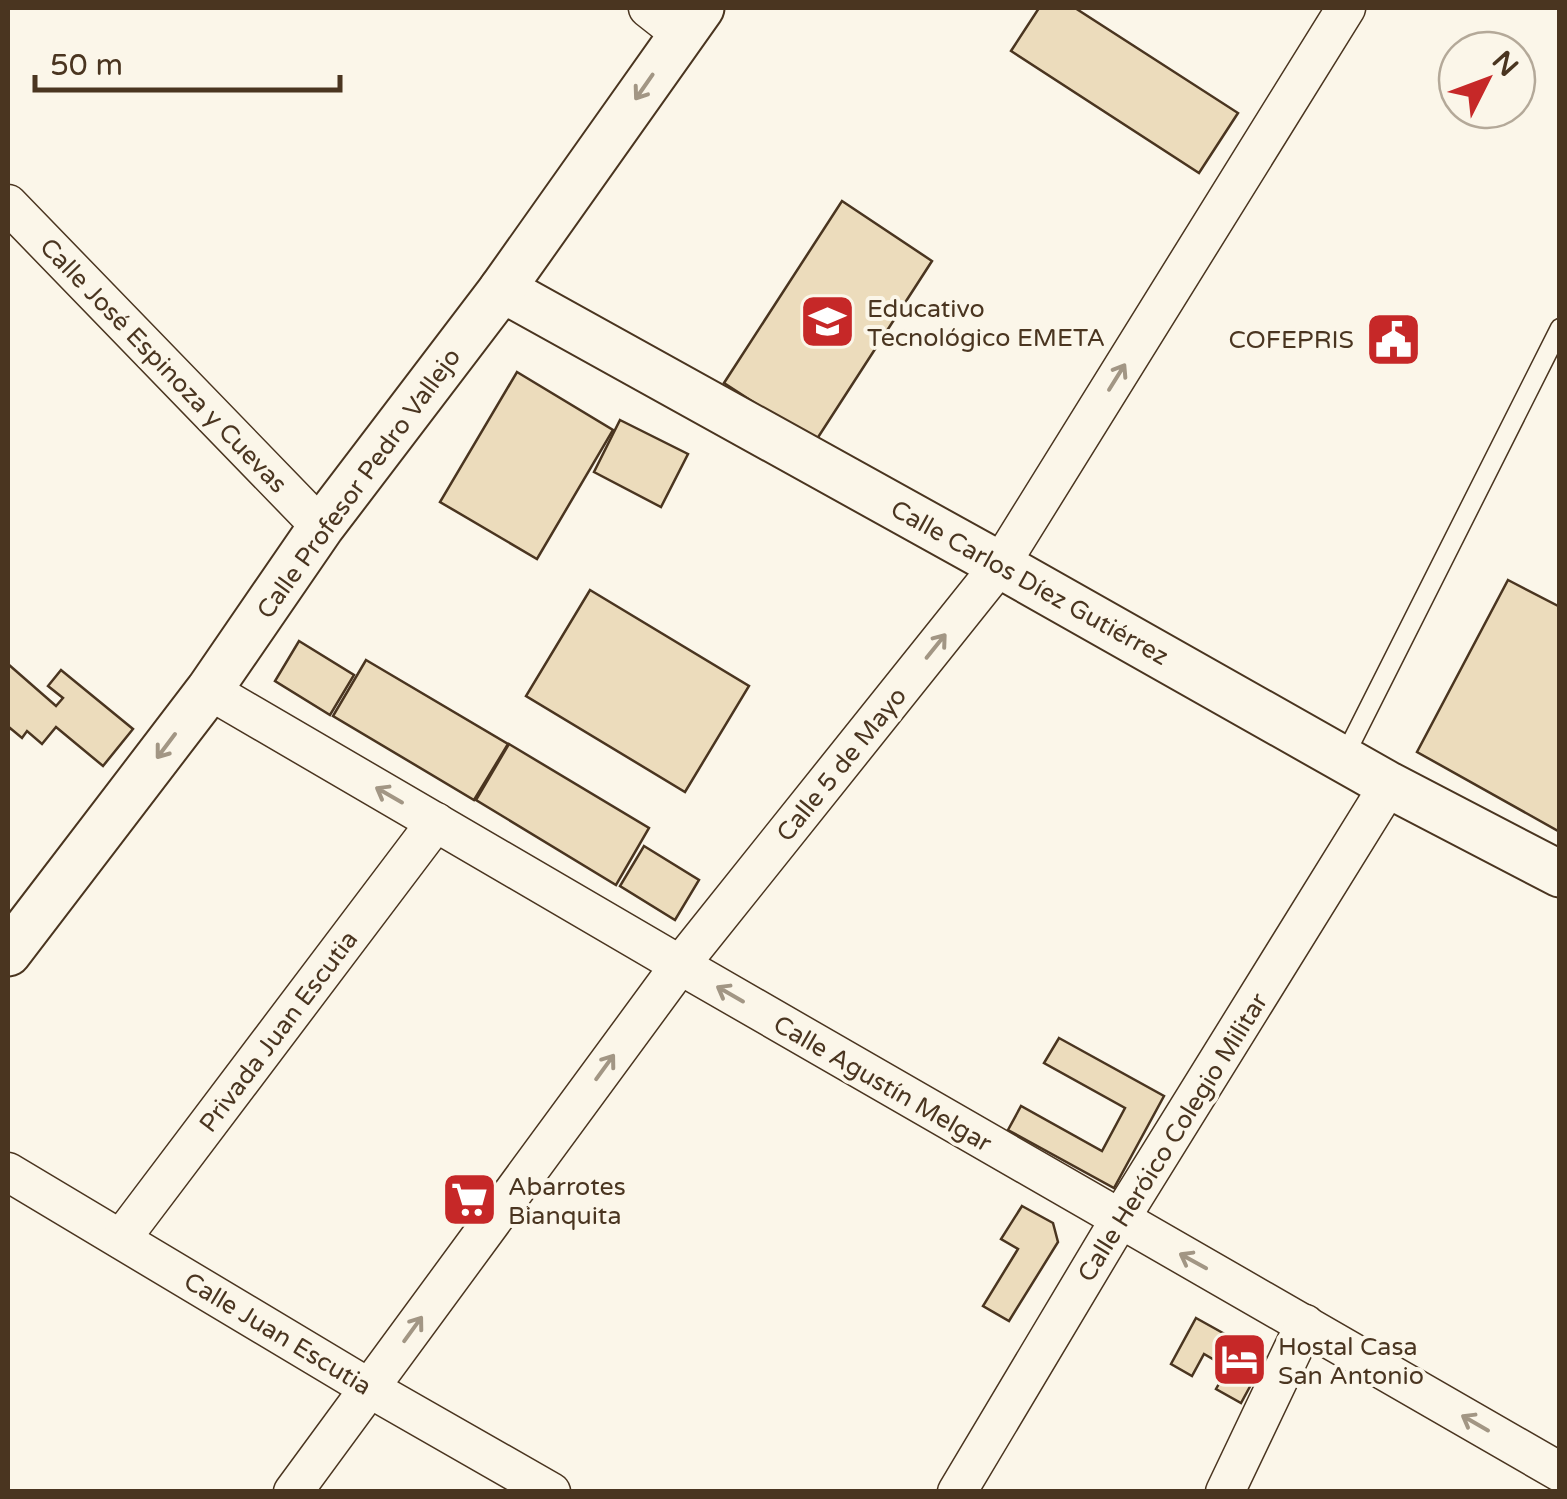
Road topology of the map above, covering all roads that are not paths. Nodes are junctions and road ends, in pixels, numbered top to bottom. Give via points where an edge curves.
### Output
1 (1346, 8) edge
2 (677, 16) edge
3 (8, 204) edge
4 (502, 290) junction
5 (1560, 328) edge
6 (321, 526) junction
7 (1000, 565) junction
8 (209, 690) junction
9 (1343, 758) junction
10 (1389, 785) junction
11 (436, 822) junction
12 (1560, 874) edge
13 (8, 953) edge
14 (680, 965) junction
15 (8, 1172) edge
16 (1120, 1219) junction
17 (121, 1239) junction
18 (1305, 1324) junction
19 (369, 1388) junction
20 (1560, 1472) edge
21 (293, 1492) edge
22 (551, 1492) edge
23 (957, 1492) edge
24 (1225, 1492) edge

7 -> 1 street, Calle 5 de Mayo
2 -> 4 street, Calle Profesor Pedro Vallejo
3 - 6 street, Calle José Espinoza y Cuevas
4 - 6 street, Calle Profesor Pedro Vallejo
4 - 7 street, Calle Carlos Díez Gutiérrez
5 - 9 lane
6 - 8 street, Calle Profesor Pedro Vallejo
7 - 9 street, Calle Carlos Díez Gutiérrez
14 -> 7 street, Calle 5 de Mayo
11 -> 8 street, Calle Agustín Melgar
8 -> 13 street, Calle Profesor Pedro Vallejo
9 - 10 street, Calle Carlos Díez Gutiérrez
10 - 12 street, Calle Carlos Díez Gutiérrez
10 - 16 street, Calle Heróico Colegio Militar
11 - 14 street, Calle Agustín Melgar
11 - 17 street, Privada Juan Escutia
16 -> 14 street, Calle Agustín Melgar
19 -> 14 street, Calle 5 de Mayo
15 - 17 street, Calle Juan Escutia
18 -> 16 street, Calle Agustín Melgar
16 - 23 street, Calle Heróico Colegio Militar
17 - 19 street, Calle Juan Escutia
20 -> 18 street, Calle Agustín Melgar
18 - 24 street
19 - 21 street, Calle 5 de Mayo
19 - 22 street, Calle Juan Escutia

